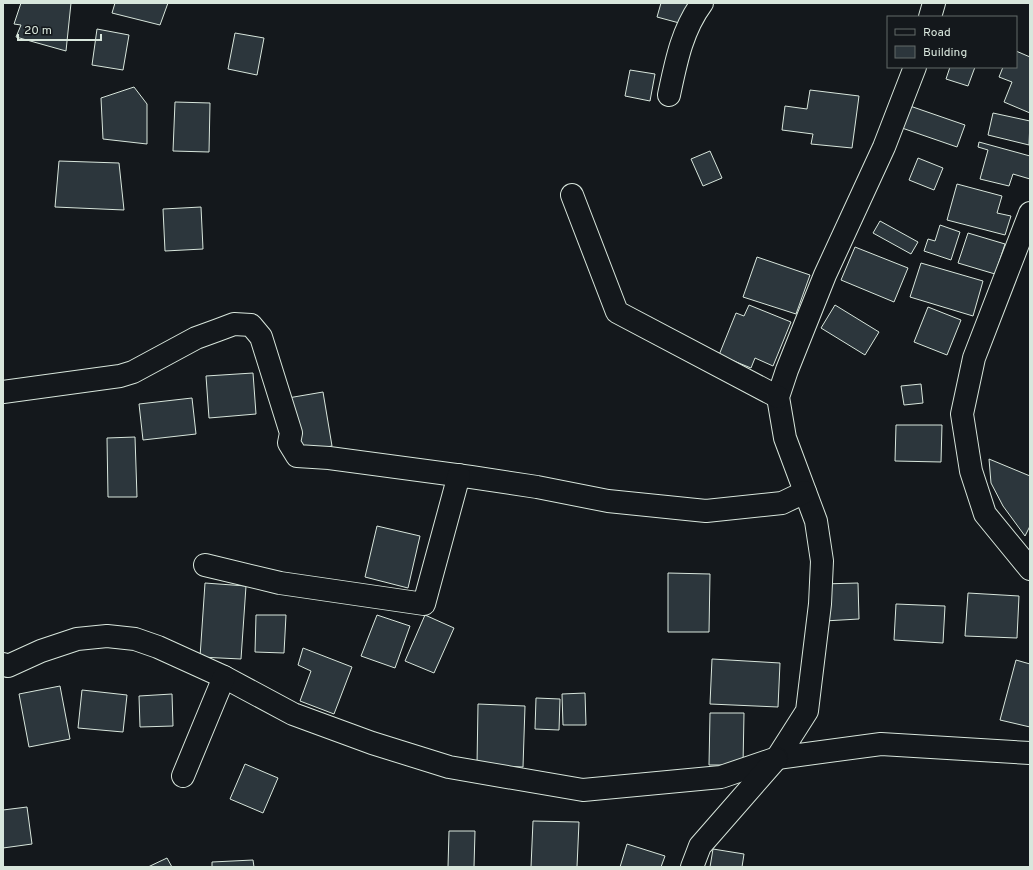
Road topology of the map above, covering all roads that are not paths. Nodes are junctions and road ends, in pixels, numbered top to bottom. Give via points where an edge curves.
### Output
1 (702, 3) edge
2 (934, 3) edge
3 (930, 16) edge
4 (915, 68) edge
5 (669, 95) dead end
6 (572, 195) dead end
7 (1030, 214) edge
8 (3, 392) edge
9 (778, 397) junction
10 (459, 476) junction
11 (805, 492) junction
12 (205, 565) dead end
13 (1030, 569) edge
14 (3, 664) edge
15 (224, 677) junction
16 (1030, 753) edge
17 (777, 758) junction
18 (183, 776) dead end
19 (692, 867) edge

1 - 5 street via 678,49
2 - 3 street
4 - 9 street via 884,147 825,274
6 - 9 street via 617,312
7 - 13 street via 974,358 962,414 971,471 985,514
8 - 10 street via 120,376 133,372 196,338 234,324 251,326 261,337 291,433 289,443 297,456
9 - 11 street via 785,438
10 - 11 street via 537,486 608,501 706,511 782,504
10 - 12 street via 424,604 280,583
11 - 17 street via 816,521 822,561 820,604 807,711
14 - 15 street via 8,666 77,639 107,636 135,639 158,647
15 - 17 street via 292,714 449,767 583,790 721,777
15 - 18 street
16 - 17 street via 881,744
17 - 19 street via 700,846

